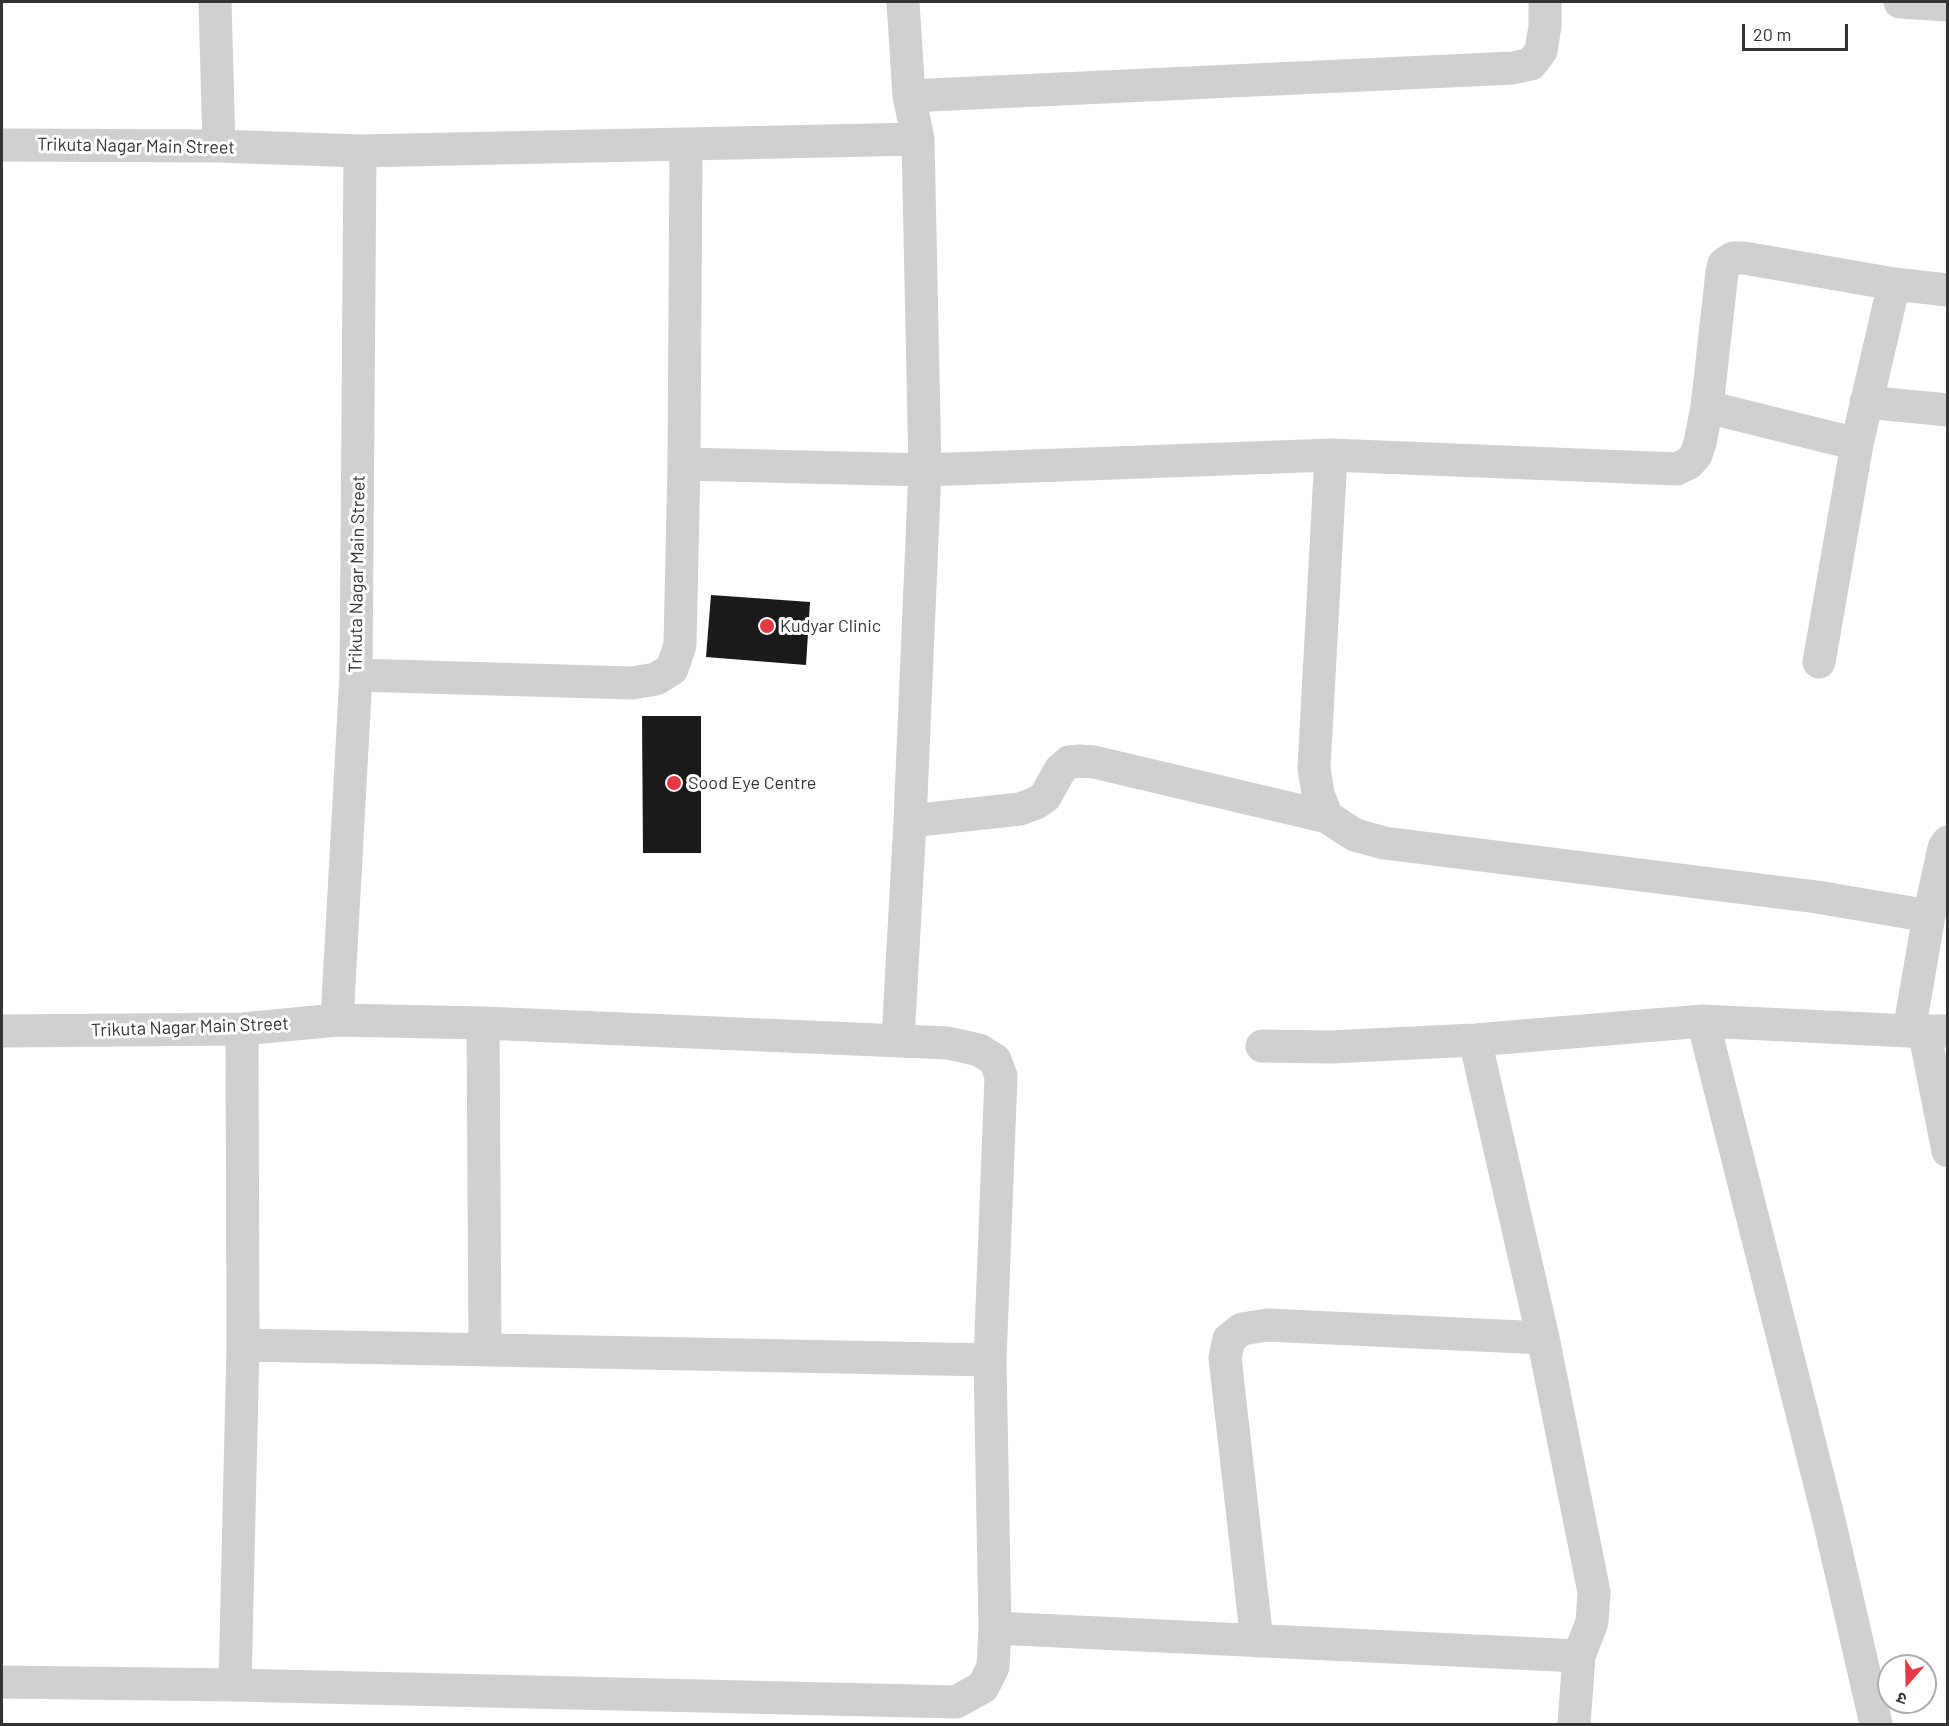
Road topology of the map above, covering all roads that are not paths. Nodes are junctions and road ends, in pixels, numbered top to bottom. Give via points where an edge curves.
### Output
1 (215, 2) edge
2 (903, 2) edge
3 (1545, 2) edge
4 (1900, 2) edge
5 (1947, 5) edge
6 (909, 96) junction
7 (918, 139) junction
8 (686, 144) junction
9 (2, 145) edge
10 (219, 146) junction
11 (360, 151) junction
12 (1894, 284) junction
13 (1947, 290) edge
14 (1866, 402) junction
15 (1707, 407) junction
16 (1947, 410) edge
17 (1857, 444) junction
18 (1331, 455) junction
19 (684, 464) junction
20 (925, 470) junction
21 (1819, 662) dead end
22 (356, 675) junction
23 (1327, 817) junction
24 (910, 821) junction
25 (1947, 842) edge
26 (1929, 916) junction
27 (337, 1020) junction
28 (1703, 1021) junction
29 (483, 1023) junction
30 (242, 1029) junction
31 (1927, 1030) edge
32 (2, 1031) edge
33 (898, 1040) junction
34 (1475, 1040) junction
35 (1262, 1046) dead end
36 (1947, 1151) edge
37 (1543, 1338) junction
38 (243, 1345) junction
39 (485, 1348) junction
40 (990, 1360) junction
41 (995, 1628) junction
42 (1257, 1641) junction
43 (1579, 1656) junction
44 (2, 1682) edge
45 (236, 1685) junction
46 (1574, 1725) edge
47 (1876, 1725) edge

1 - 10 street
2 - 6 street
3 - 6 street via 1541,51 1531,64 1513,68
4 - 5 street
6 - 7 street
7 - 8 street
7 - 20 street
8 - 11 street
8 - 19 street
9 - 10 street, Trikuta Nagar Main Street
10 - 11 street, Trikuta Nagar Main Street
11 - 22 street, Trikuta Nagar Main Street
12 - 13 street
12 - 14 street
12 - 15 street via 1732,258 1722,272
14 - 16 street
14 - 17 street
15 - 17 street
15 - 18 street via 1696,455 1677,469
17 - 21 street
18 - 20 street
18 - 23 street via 1314,768
19 - 20 street
19 - 22 street via 680,645 672,669 656,679 632,683
20 - 24 street
22 - 27 street, Trikuta Nagar Main Street
23 - 24 street via 1080,761 1069,762 1060,770 1045,797 1020,809
23 - 26 street via 1355,835 1384,843 1817,897
24 - 33 street
25 - 26 street
26 - 31 street
27 - 29 street
27 - 30 street, Trikuta Nagar Main Street
28 - 31 street
28 - 34 street
28 - 47 street via 1829,1520
29 - 33 street
29 - 39 street
30 - 32 street, Trikuta Nagar Main Street
30 - 38 street
31 - 36 street
33 - 40 street via 948,1043 979,1050 995,1060 1001,1076
34 - 35 street
34 - 37 street
37 - 42 street via 1268,1325 1242,1329 1229,1340 1225,1358
37 - 43 street via 1594,1592 1592,1622
38 - 39 street
38 - 45 street
39 - 40 street
40 - 41 street
41 - 42 street
41 - 45 street via 993,1667 983,1687 956,1702
42 - 43 street
43 - 46 street
44 - 45 street

